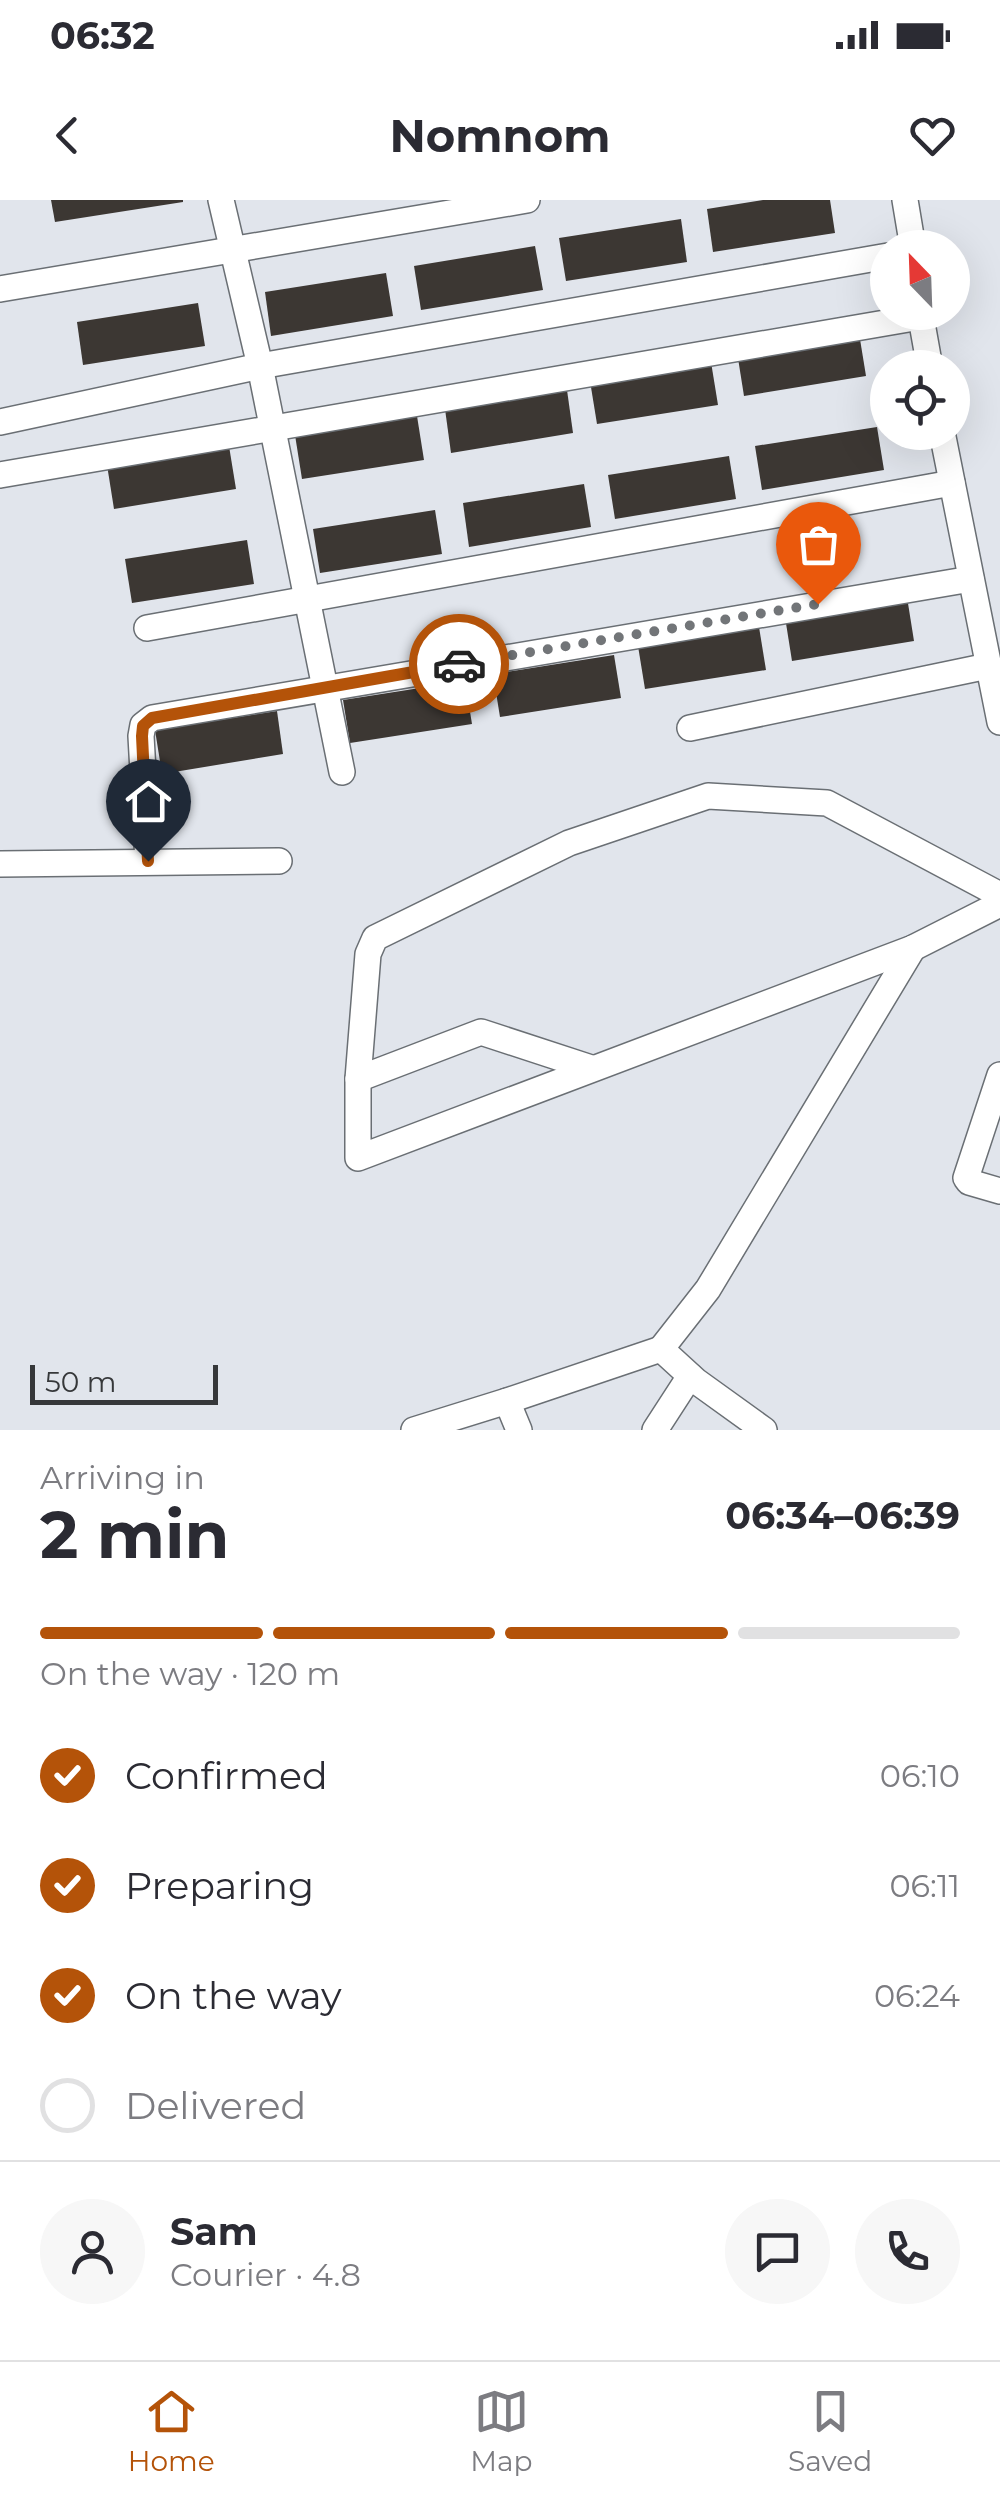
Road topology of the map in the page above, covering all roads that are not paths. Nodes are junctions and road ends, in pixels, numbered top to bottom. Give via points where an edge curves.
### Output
1 (221, 200) edge
2 (526, 200) edge
3 (905, 200) edge
4 (910, 230) edge
5 (232, 248) junction
6 (870, 259) edge
7 (0, 288) edge
8 (870, 324) edge
9 (260, 366) junction
10 (0, 422) edge
11 (271, 428) junction
12 (946, 450) edge
13 (0, 475) edge
14 (952, 482) junction
15 (970, 579) junction
16 (305, 598) junction
17 (147, 628) dead end
18 (988, 666) junction
19 (323, 686) junction
20 (1000, 722) edge
21 (690, 728) dead end
22 (342, 772) dead end
23 (278, 860) dead end
24 (148, 861) junction
25 (0, 864) edge
26 (1000, 895) edge
27 (1000, 904) edge
28 (913, 948) junction
29 (592, 1068) junction
30 (1000, 1075) edge
31 (358, 1078) junction
32 (1000, 1191) edge
33 (661, 1349) junction
34 (690, 1376) junction
35 (507, 1401) junction
36 (414, 1430) edge
37 (519, 1430) edge
38 (656, 1430) edge
39 (764, 1430) edge

1 - 5 street
2 - 5 street
3 - 4 street
5 - 7 street
5 - 9 street
6 - 9 street
8 - 11 street
9 - 10 street
9 - 11 street
11 - 13 street
11 - 16 street
12 - 14 street
14 - 15 street
14 - 16 street
15 - 18 street
15 - 19 street
16 - 17 street
16 - 19 street
18 - 20 street
18 - 21 street
19 - 22 street
19 - 24 street via 152,718 143,726
23 - 24 street
24 - 25 street
26 - 31 street via 827,803 708,796 570,843 375,938 368,954
27 - 28 street
28 - 29 street
28 - 33 street via 708,1289
29 - 31 street via 481,1032
29 - 31 street via 358,1158
30 - 32 street via 966,1178
33 - 34 street
33 - 35 street
34 - 38 street
34 - 39 street
35 - 36 street
35 - 37 street

